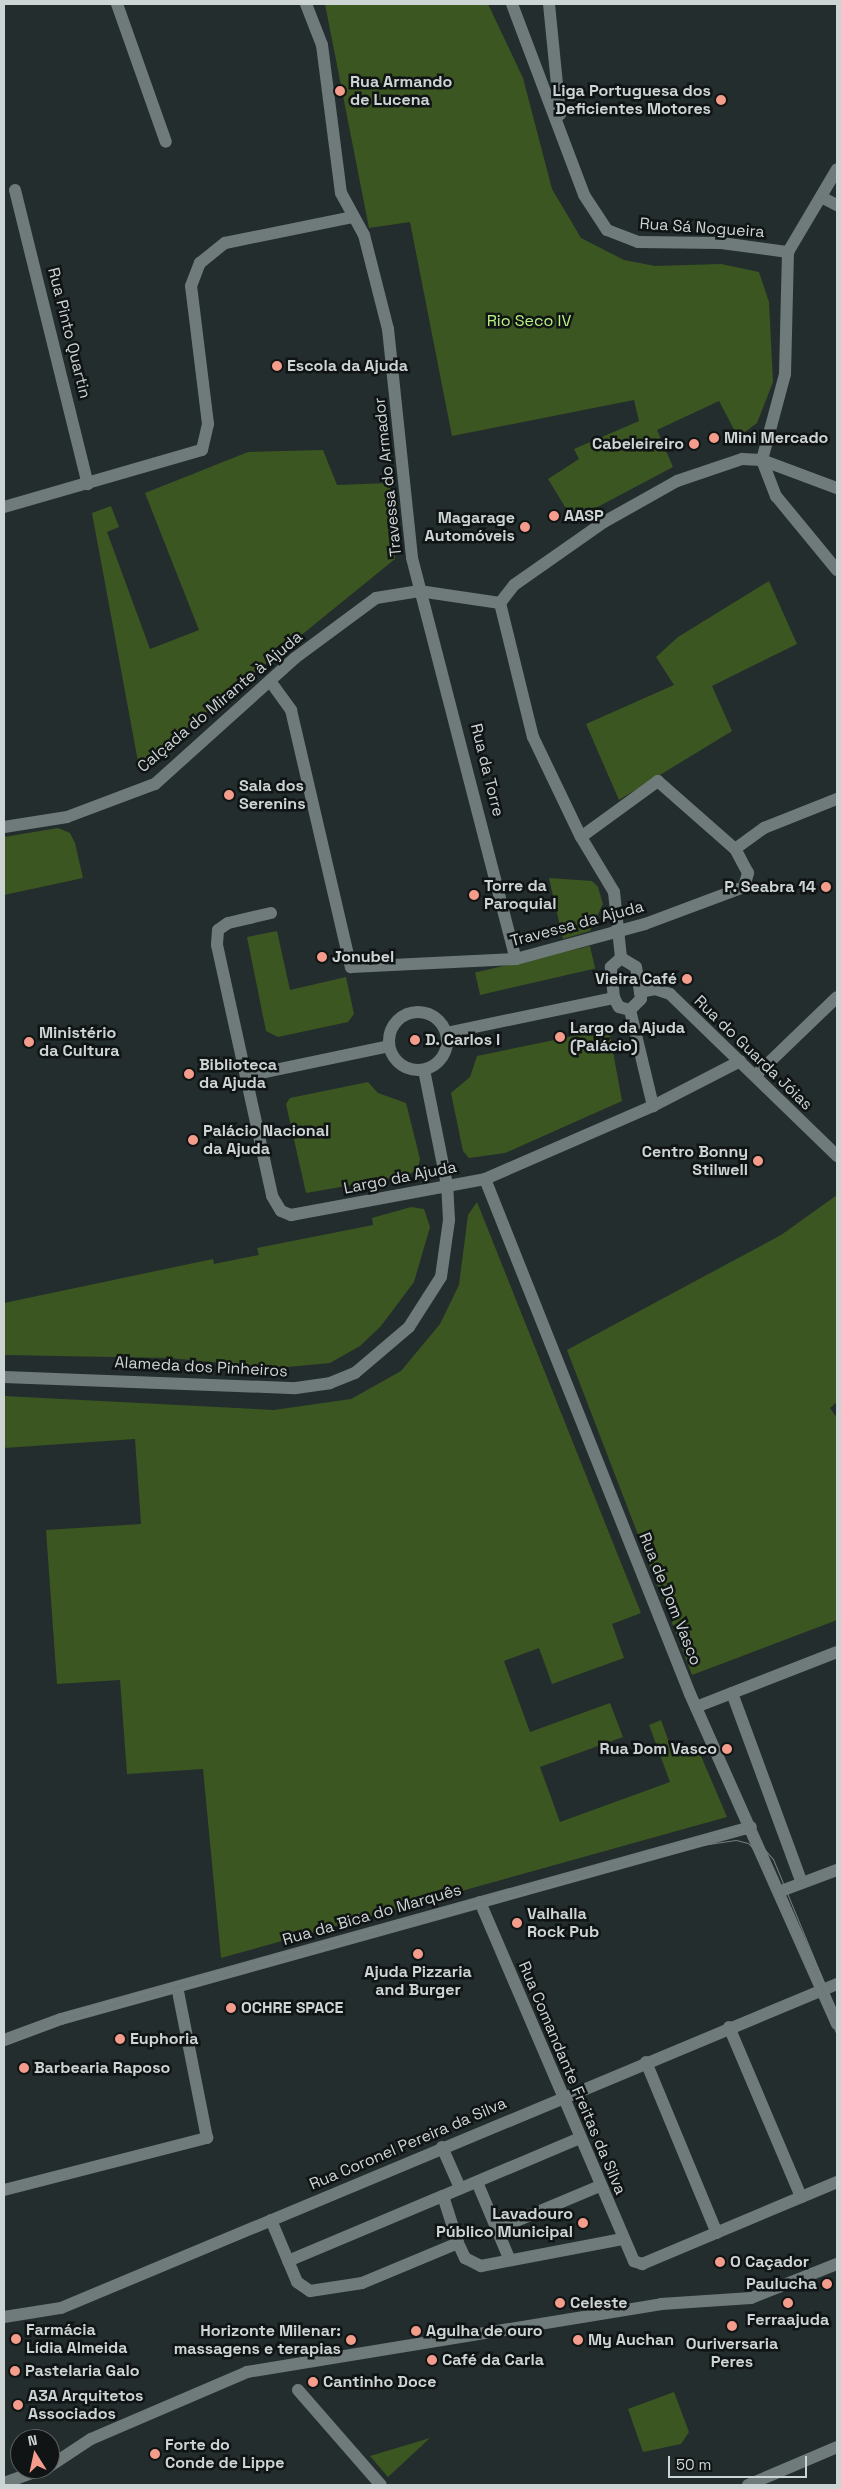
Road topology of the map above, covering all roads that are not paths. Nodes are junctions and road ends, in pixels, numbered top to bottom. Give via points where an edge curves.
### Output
1 (118, 4) edge
2 (306, 4) edge
3 (512, 4) edge
4 (548, 4) edge
5 (562, 129) junction
6 (166, 142) dead end
7 (837, 169) edge
8 (15, 190) dead end
9 (821, 197) junction
10 (837, 205) edge
11 (353, 217) junction
12 (788, 252) junction
13 (762, 460) junction
14 (88, 484) junction
15 (837, 488) edge
16 (4, 508) edge
17 (837, 570) edge
18 (419, 591) junction
19 (500, 603) junction
20 (270, 681) junction
21 (837, 799) edge
22 (4, 828) edge
23 (582, 837) junction
24 (735, 849) junction
25 (271, 913) dead end
26 (621, 932) junction
27 (621, 958) junction
28 (516, 959) junction
29 (640, 992) junction
30 (837, 997) edge
31 (614, 998) junction
32 (630, 1010) junction
33 (446, 1033) junction
34 (389, 1046) junction
35 (740, 1061) junction
36 (424, 1070) junction
37 (756, 1075) junction
38 (246, 1076) junction
39 (653, 1106) junction
40 (837, 1156) edge
41 (485, 1179) junction
42 (446, 1185) junction
43 (4, 1377) edge
44 (837, 1652) edge
45 (732, 1693) junction
46 (696, 1708) junction
47 (751, 1827) junction
48 (837, 1870) edge
49 (802, 1883) junction
50 (781, 1891) junction
51 (480, 1902) junction
52 (837, 1984) edge
53 (177, 1987) junction
54 (822, 1989) junction
55 (837, 2024) edge
56 (729, 2027) junction
57 (4, 2040) edge
58 (646, 2062) junction
59 (562, 2097) junction
60 (580, 2138) junction
61 (442, 2147) junction
62 (478, 2182) junction
63 (837, 2182) edge
64 (600, 2186) junction
65 (460, 2188) junction
66 (4, 2190) edge
67 (443, 2196) junction
68 (801, 2198) junction
69 (271, 2220) junction
70 (497, 2229) junction
71 (717, 2232) junction
72 (622, 2239) junction
73 (458, 2243) junction
74 (509, 2258) junction
75 (288, 2261) junction
76 (837, 2264) edge
77 (4, 2317) edge
78 (298, 2390) dead end
79 (837, 2446) edge
80 (60, 2459) edge
81 (381, 2485) edge
82 (748, 2485) edge

1 - 6 street
2 - 11 street, Travessa do Armador via 322,45 341,193
3 - 5 street, Rua Sá Nogueira
4 - 5 street, Rua Sá Nogueira
5 - 12 street, Rua Sá Nogueira via 584,195 607,230 638,242 721,243
7 - 9 street
8 - 14 street, Rua Pinto Quartin
9 - 10 street
9 - 12 street
11 - 14 street via 225,243 206,255 191,286 207,443 189,456
11 - 18 street, Travessa do Armador via 364,235 392,354 412,558
12 - 13 street via 785,374
13 - 15 street
13 - 17 street via 776,496
13 - 19 street via 742,459 677,481 597,527 514,585
14 - 16 street
18 - 19 street, Calçada do Mirante à Ajuda
18 - 20 street, Calçada do Mirante à Ajuda via 386,594 365,603
18 - 28 street, Rua da Torre via 449,688
19 - 23 street via 533,737
20 - 22 street, Calçada do Mirante à Ajuda via 154,784 67,817
20 - 28 street, Travessa da Ajuda via 291,710 351,967
21 - 24 street via 764,828
23 - 24 street, Travessa da Ajuda via 658,781
23 - 26 street via 614,892
24 - 26 street, Travessa da Ajuda via 748,873 744,887
25 - 38 street, Largo da Ajuda via 228,923 218,930
26 - 27 street
26 - 28 street, Travessa da Ajuda
27 - 29 street via 634,963
27 - 31 street via 611,967
29 - 32 street via 640,1003
29 - 35 street, Rua do Guarda Jóias via 655,989 670,994
30 - 37 street
31 - 32 street via 619,1007
31 - 33 street
32 - 39 street
33 - 34 street via 435,1017 417,1012 392,1027
33 - 36 street via 443,1056
34 - 36 street via 398,1062
34 - 38 street
35 - 37 street, Rua do Guarda Jóias
35 - 39 street, Largo da Ajuda
36 - 42 street, Alameda dos Pinheiros
37 - 40 street, Rua do Guarda Jóias
38 - 42 street, Largo da Ajuda via 272,1196 281,1211 308,1213
39 - 41 street, Largo da Ajuda
41 - 42 street, Largo da Ajuda
41 - 46 street, Rua de Dom Vasco
42 - 43 street, Alameda dos Pinheiros via 449,1220 440,1277 409,1327 356,1373 330,1383 296,1388
44 - 45 street
45 - 46 street
45 - 49 street
46 - 47 street, Rua de Dom Vasco
47 - 50 street, Rua de Dom Vasco
47 - 51 street, Rua da Bica do Marquês
48 - 49 street
49 - 50 street
50 - 54 street, Rua de Dom Vasco
51 - 53 street, Rua da Bica do Marquês
51 - 59 street, Rua Comandante Freitas da Silva
52 - 54 street, Rua Coronel Pereira da Silva
53 - 57 street, Rua da Bica do Marquês
53 - 66 street via 207,2138
54 - 55 street, Rua de Dom Vasco
54 - 56 street, Rua Coronel Pereira da Silva
56 - 58 street, Rua Coronel Pereira da Silva
56 - 68 street
58 - 59 street, Rua Coronel Pereira da Silva
58 - 71 street
59 - 60 street, Rua Comandante Freitas da Silva
59 - 61 street, Rua Coronel Pereira da Silva
60 - 62 street
60 - 64 street, Rua Comandante Freitas da Silva
61 - 65 street
61 - 69 street, Rua Coronel Pereira da Silva
62 - 65 street
62 - 70 street
63 - 68 street
64 - 70 street
64 - 72 street, Rua Comandante Freitas da Silva
65 - 67 street
67 - 73 street
67 - 75 street
68 - 71 street
69 - 75 street
69 - 77 street, Rua Coronel Pereira da Silva via 55,2310
70 - 74 street
71 - 72 street, Rua Comandante Freitas da Silva via 638,2263
72 - 74 street
73 - 74 street via 474,2266
73 - 75 street via 362,2283 310,2291 297,2282
76 - 80 street via 751,2298 661,2304 247,2372 91,2439
78 - 81 street
79 - 82 street

